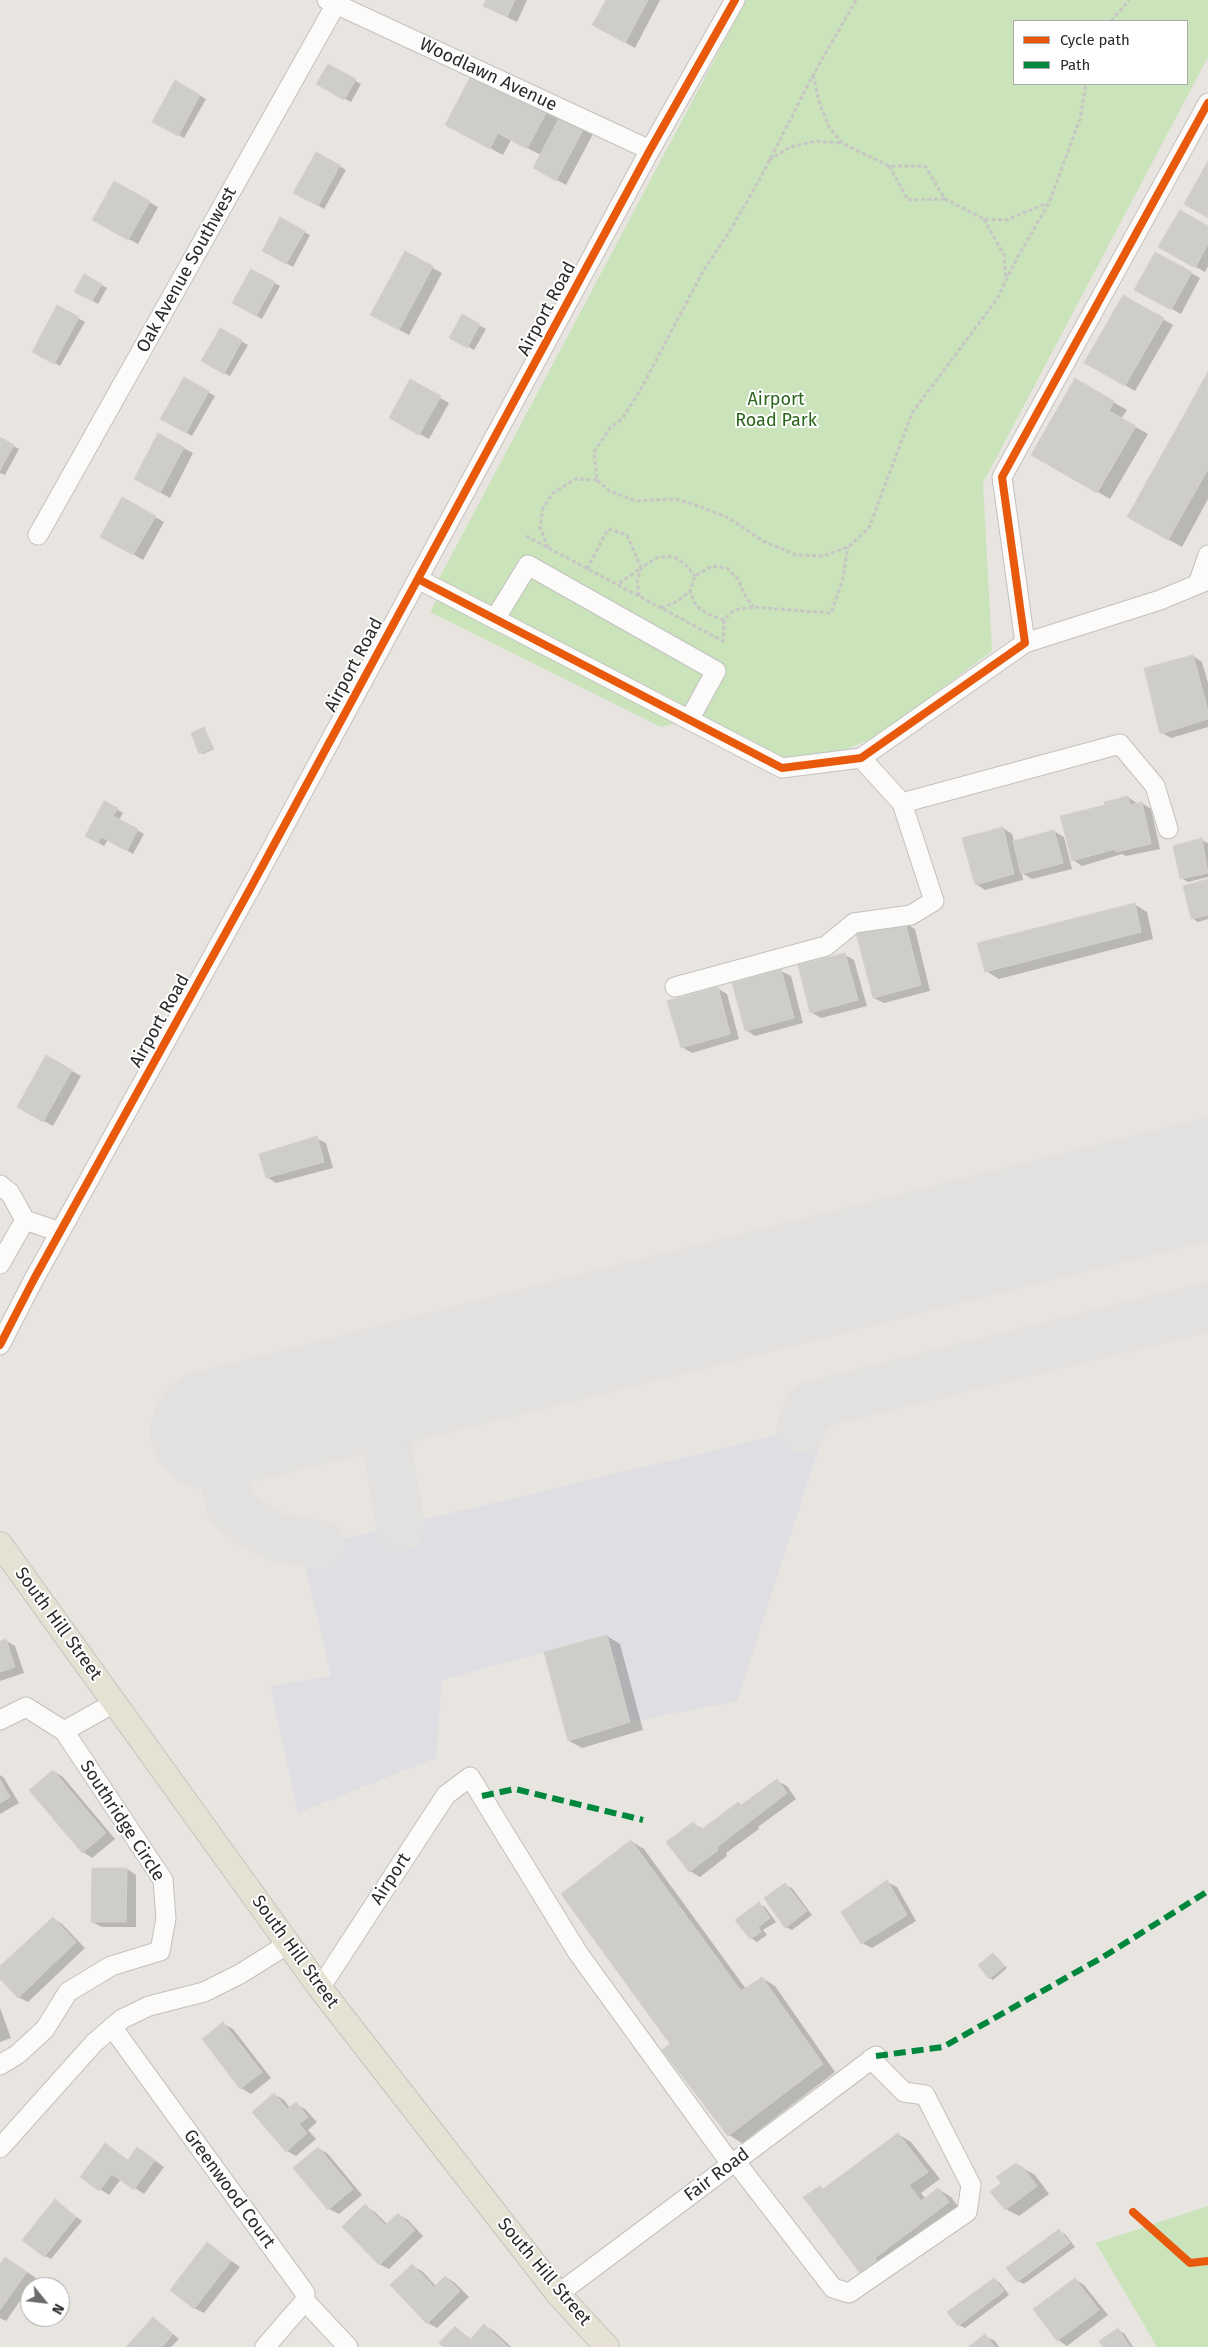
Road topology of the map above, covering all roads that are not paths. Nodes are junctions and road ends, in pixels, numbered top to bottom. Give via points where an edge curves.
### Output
1 (735, 0) edge
2 (331, 2) edge
3 (1208, 103) edge
4 (650, 150) junction
5 (38, 535) dead end
6 (1208, 555) edge
7 (418, 579) junction
8 (1203, 582) edge
9 (495, 619) junction
10 (1025, 643) junction
11 (689, 720) junction
12 (861, 758) junction
13 (902, 803) junction
14 (1168, 829) dead end
15 (676, 987) dead end
16 (0, 1185) edge
17 (25, 1220) junction
18 (60, 1232) junction
19 (0, 1264) edge
20 (0, 1345) edge
21 (0, 1544) edge
22 (114, 1702) junction
23 (0, 1720) edge
24 (64, 1731) junction
25 (288, 1944) junction
26 (320, 1988) junction
27 (112, 2027) junction
28 (0, 2065) edge
29 (0, 2148) edge
30 (733, 2163) junction
31 (558, 2294) junction
32 (305, 2301) junction
33 (266, 2347) edge
34 (348, 2347) edge
35 (607, 2347) edge

1 - 4 street, Airport Road
2 - 4 street, Woodlawn Avenue
2 - 5 street, Oak Avenue Southwest
3 - 10 street via 1002,477
4 - 7 street, Airport Road
6 - 8 street
7 - 9 street
7 - 18 street, Airport Road
8 - 10 street via 1160,600
9 - 11 street
9 - 11 street via 528,565 716,671
10 - 12 street
11 - 12 street via 782,768
12 - 13 street
13 - 14 street via 1120,744 1155,786
13 - 15 street via 934,901 910,914 854,923 826,946
16 - 17 street via 10,1194
17 - 18 street
17 - 19 street
18 - 20 street, Airport Road
21 - 22 main road, South Hill Street
22 - 24 street
22 - 25 main road, South Hill Street
23 - 24 street, Southridge Circle via 26,1707
24 - 28 street, Southridge Circle via 163,1880 166,1918 160,1951 111,1966 68,1992 45,2029 18,2054
25 - 26 main road, South Hill Street
25 - 27 street via 204,1992 149,2006
26 - 30 street, Airport via 446,1795 470,1777 578,1953
26 - 31 main road, South Hill Street
27 - 29 street
27 - 32 street, Greenwood Court via 305,2293
30 - 30 street, Fair Road via 873,2058 904,2092 925,2095 971,2185 967,2212 849,2293 833,2288
30 - 31 street, Fair Road
31 - 35 main road, South Hill Street
32 - 33 street
32 - 34 street, Greenwood Court

